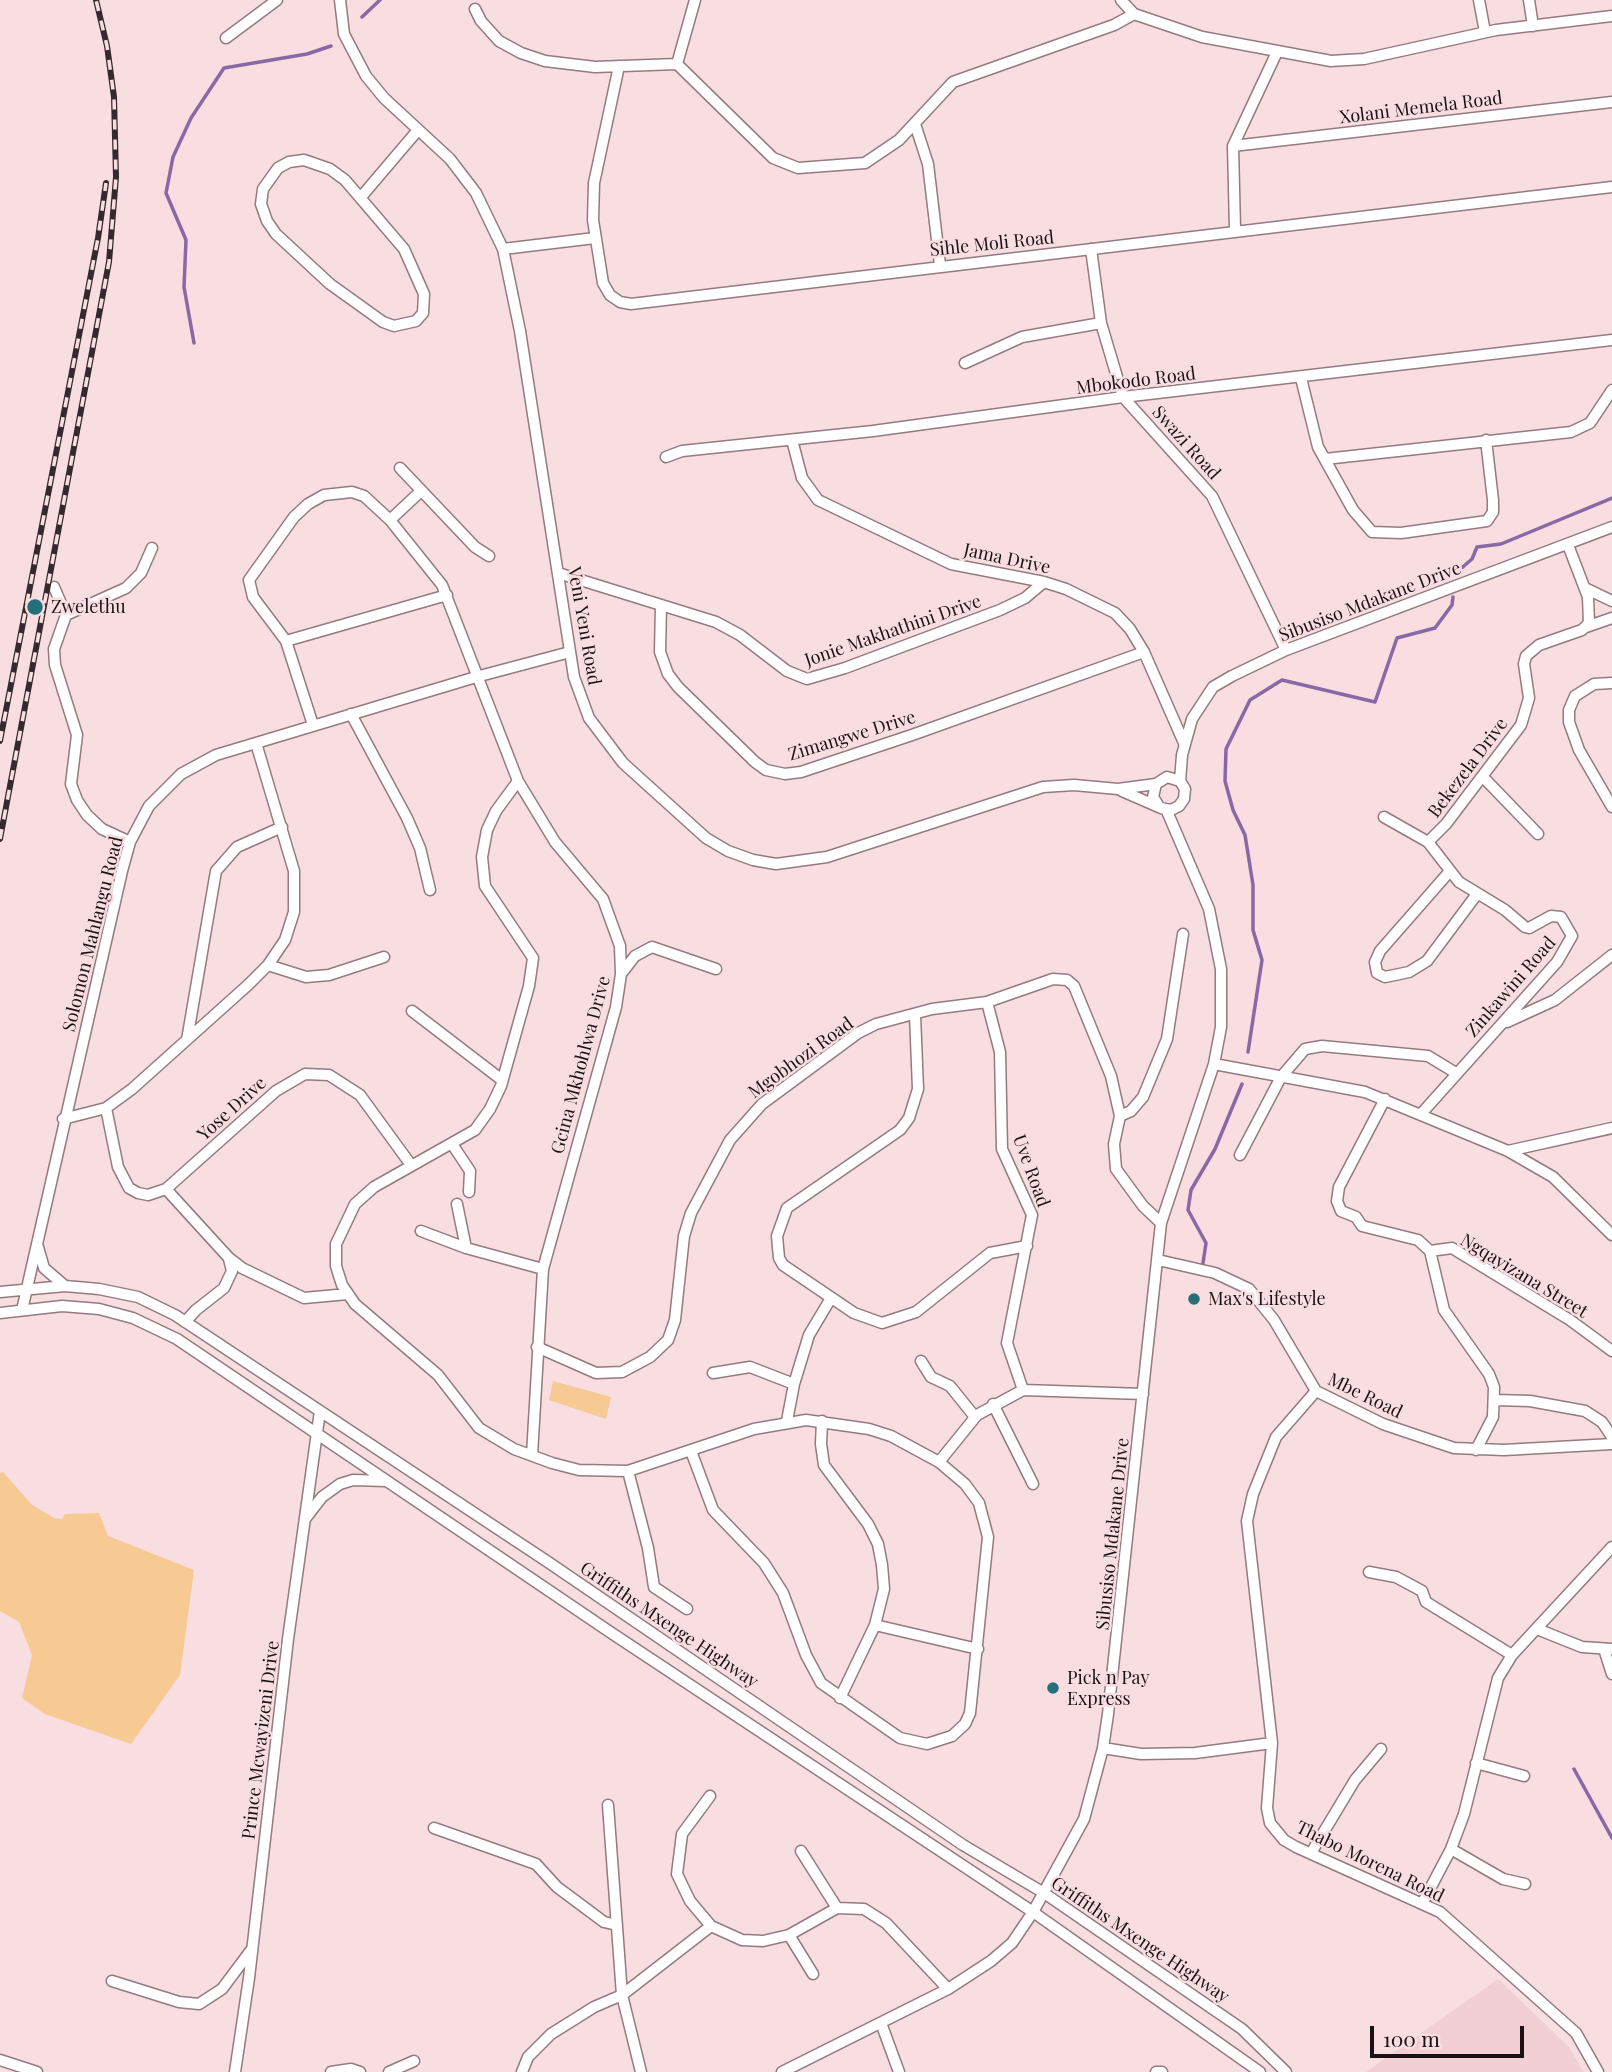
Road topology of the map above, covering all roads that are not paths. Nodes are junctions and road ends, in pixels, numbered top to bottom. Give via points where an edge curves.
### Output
1 (277, 0) edge
2 (340, 0) edge
3 (695, 0) edge
4 (1121, 0) edge
5 (1479, 0) edge
6 (1529, 0) edge
7 (475, 9) dead end
8 (1134, 13) junction
9 (1612, 16) edge
10 (1533, 26) junction
11 (1485, 32) junction
12 (226, 38) dead end
13 (1277, 52) junction
14 (677, 64) junction
15 (619, 66) junction
16 (1612, 102) edge
17 (915, 124) junction
18 (418, 130) junction
19 (1233, 146) junction
20 (1612, 187) edge
21 (362, 197) junction
22 (1235, 230) junction
23 (595, 238) junction
24 (503, 249) junction
25 (1091, 249) junction
26 (940, 265) junction
27 (1101, 323) junction
28 (1612, 340) edge
29 (965, 363) dead end
30 (1301, 378) junction
31 (1612, 390) edge
32 (1124, 397) junction
33 (792, 440) junction
34 (1486, 440) junction
35 (666, 457) dead end
36 (1325, 458) junction
37 (400, 468) dead end
38 (421, 491) junction
39 (390, 520) junction
40 (1612, 527) edge
41 (1568, 545) junction
42 (152, 548) dead end
43 (489, 556) dead end
44 (558, 573) junction
45 (1044, 582) junction
46 (54, 587) dead end
47 (1585, 588) junction
48 (447, 595) junction
49 (1612, 601) edge
50 (661, 605) junction
51 (66, 615) junction
52 (1612, 618) edge
53 (1586, 627) junction
54 (286, 641) junction
55 (1286, 650) junction
56 (570, 652) junction
57 (1144, 652) junction
58 (476, 677) junction
59 (1612, 683) edge
60 (351, 714) junction
61 (313, 725) junction
62 (256, 743) junction
63 (1184, 743) junction
64 (1182, 755) junction
65 (1167, 777) junction
66 (1483, 777) junction
67 (518, 781) junction
68 (1180, 782) junction
69 (1156, 784) junction
70 (1118, 789) junction
71 (1179, 806) junction
72 (1162, 807) junction
73 (1612, 807) edge
74 (1384, 817) dead end
75 (282, 827) junction
76 (1538, 834) dead end
77 (130, 842) junction
78 (1428, 842) junction
79 (1188, 856) junction
80 (1450, 871) junction
81 (430, 890) dead end
82 (1477, 894) junction
83 (1183, 934) dead end
84 (1612, 955) edge
85 (384, 957) dead end
86 (268, 965) junction
87 (716, 969) dead end
88 (621, 974) junction
89 (987, 1002) junction
90 (412, 1011) dead end
91 (915, 1015) junction
92 (1503, 1024) junction
93 (187, 1040) junction
94 (1214, 1064) junction
95 (1456, 1073) junction
96 (1281, 1077) junction
97 (502, 1080) junction
98 (1385, 1100) junction
99 (106, 1108) junction
100 (1421, 1114) junction
101 (1120, 1116) junction
102 (64, 1119) junction
103 (1612, 1128) edge
104 (452, 1144) junction
105 (1508, 1151) junction
106 (1240, 1155) dead end
107 (411, 1165) junction
108 (166, 1189) junction
109 (469, 1192) dead end
110 (457, 1204) dead end
111 (1161, 1223) junction
112 (421, 1231) dead end
113 (37, 1236) junction
114 (1612, 1236) edge
115 (1027, 1246) junction
116 (466, 1248) junction
117 (1430, 1251) junction
118 (229, 1258) junction
119 (1158, 1260) junction
120 (543, 1269) junction
121 (65, 1286) junction
122 (26, 1289) junction
123 (0, 1292) edge
124 (348, 1294) junction
125 (831, 1298) junction
126 (22, 1310) junction
127 (0, 1313) edge
128 (185, 1322) junction
129 (537, 1347) junction
130 (1612, 1351) edge
131 (921, 1361) dead end
132 (713, 1373) dead end
133 (794, 1384) junction
134 (1023, 1390) junction
135 (1316, 1391) junction
136 (1143, 1394) junction
137 (1494, 1400) junction
138 (993, 1404) junction
139 (320, 1411) junction
140 (975, 1418) junction
141 (788, 1421) junction
142 (822, 1421) junction
143 (315, 1433) junction
144 (1612, 1437) edge
145 (1612, 1444) edge
146 (1476, 1450) junction
147 (691, 1451) junction
148 (532, 1455) junction
149 (939, 1462) junction
150 (628, 1471) junction
151 (387, 1481) junction
152 (1033, 1484) dead end
153 (304, 1520) junction
154 (1612, 1547) edge
155 (1369, 1572) dead end
156 (687, 1609) dead end
157 (875, 1625) junction
158 (1537, 1629) junction
159 (978, 1649) junction
160 (1608, 1649) edge
161 (1512, 1655) junction
162 (1612, 1674) edge
163 (840, 1698) junction
164 (1272, 1743) junction
165 (1103, 1748) junction
166 (1381, 1749) dead end
167 (1476, 1763) junction
168 (1524, 1776) dead end
169 (710, 1796) dead end
170 (608, 1805) dead end
171 (434, 1828) dead end
172 (1451, 1849) junction
173 (801, 1851) dead end
174 (1311, 1853) junction
175 (1525, 1884) dead end
176 (1044, 1893) junction
177 (1423, 1902) junction
178 (837, 1908) junction
179 (1033, 1912) junction
180 (617, 1925) junction
181 (711, 1926) junction
182 (789, 1935) junction
183 (253, 1948) junction
184 (813, 1974) dead end
185 (112, 1981) dead end
186 (948, 1989) junction
187 (622, 1995) junction
188 (881, 2023) junction
189 (1237, 2053) junction
190 (0, 2060) edge
191 (414, 2061) dead end
192 (639, 2071) edge
193 (37, 2072) edge
194 (235, 2072) edge
195 (331, 2072) edge
196 (360, 2072) edge
197 (389, 2072) edge
198 (522, 2072) edge
199 (782, 2072) edge
200 (899, 2072) edge
201 (1156, 2072) edge
202 (1162, 2072) edge
203 (1252, 2072) edge
204 (1260, 2072) edge
205 (1286, 2072) edge
206 (1598, 2072) edge

1 - 12 street
2 - 18 street, Veni Yeni Road via 344,34 353,55 384,98
3 - 14 street
4 - 8 street
5 - 11 street
6 - 10 street
7 - 15 street via 489,32 521,53 571,66
8 - 13 street via 1202,37
8 - 17 street via 1115,26 961,78
9 - 10 street
10 - 11 street
11 - 13 street via 1347,61
13 - 19 street
14 - 15 street
14 - 17 street via 774,158 798,168 864,163
15 - 23 street, Sihle Moli Road via 594,183
16 - 19 street, Xolani Memela Road
17 - 26 street via 925,148
18 - 21 street
18 - 24 street, Veni Yeni Road via 450,159 476,193
19 - 22 street
20 - 22 street, Sihle Moli Road
21 - 21 street via 330,169 304,160 278,169 263,189 261,204 276,234 330,284 383,322 394,326 416,321 425,303 413,264
22 - 25 street, Sihle Moli Road
23 - 24 street
23 - 26 street, Sihle Moli Road via 603,283 620,302 631,304
24 - 44 street, Veni Yeni Road
25 - 26 street, Sihle Moli Road
25 - 27 street, Swazi Road
27 - 29 street via 1022,337
27 - 32 street, Swazi Road
28 - 30 street, Mbokodo Road
30 - 32 street, Mbokodo Road
30 - 36 street via 1312,432
31 - 34 street via 1596,416 1581,428
32 - 33 street, Mbokodo Road
32 - 55 street, Swazi Road via 1212,496
33 - 35 street, Mbokodo Road via 681,451
33 - 45 street, Jama Drive via 802,478 818,500 951,564
34 - 36 street
34 - 36 street via 1493,500 1490,517 1480,525 1372,532 1353,510
37 - 38 street
38 - 39 street
38 - 43 street
39 - 48 street, Gcina Mkhohlwa Drive
39 - 54 street, Gcina Mkhohlwa Drive via 364,496 352,492 324,495 294,517 249,580 253,597
40 - 41 street, Sibusiso Mdakane Drive
41 - 47 street
41 - 55 street, Sibusiso Mdakane Drive
42 - 51 street via 141,573 126,589
44 - 50 street, Jonie Makhathini Drive
44 - 56 street, Veni Yeni Road
45 - 50 street, Jonie Makhathini Drive via 1000,610 807,679 787,671 716,622
45 - 57 street, Jama Drive via 1115,612
46 - 51 street
47 - 49 street
47 - 53 street via 1591,614
48 - 54 street
48 - 58 street, Gcina Mkhohlwa Drive
50 - 57 street, Zimangwe Drive via 660,652 668,674 755,762 785,774 912,735
51 - 77 street via 54,649 77,735 72,784 87,815 102,829
52 - 53 street
53 - 66 street, Bekezela Drive via 1539,645 1526,656 1524,674 1530,698 1526,713
54 - 61 street, Gcina Mkhohlwa Drive
55 - 63 street, Sibusiso Mdakane Drive via 1213,687 1192,719
56 - 58 street, Solomon Mahlangu Road
56 - 70 street, Veni Yeni Road via 584,707 609,747 706,838 753,860 789,863 827,857 1043,787
57 - 63 street, Jama Drive
58 - 60 street, Solomon Mahlangu Road
58 - 67 street, Gcina Mkhohlwa Drive
59 - 73 street via 1594,684 1575,696 1569,722 1579,750
60 - 61 street, Solomon Mahlangu Road
60 - 81 street via 407,818
61 - 62 street, Solomon Mahlangu Road
62 - 75 street
62 - 77 street, Solomon Mahlangu Road via 216,755 181,774 149,806
63 - 64 street, Sibusiso Mdakane Drive
64 - 65 street, Sibusiso Mdakane Drive
64 - 68 street, Sibusiso Mdakane Drive
65 - 68 street
65 - 69 street, Veni Yeni Road
66 - 76 street
66 - 78 street, Bekezela Drive
67 - 88 street, Gcina Mkhohlwa Drive via 555,842 603,899 620,946
67 - 97 street via 487,830 481,869 492,899 533,958
68 - 71 street via 1185,794
69 - 70 street, Veni Yeni Road
69 - 72 street via 1153,797
70 - 72 street, Veni Yeni Road
71 - 72 street
71 - 79 street, Sibusiso Mdakane Drive via 1179,829
72 - 79 street, Sibusiso Mdakane Drive
74 - 78 street, Zinkawini Road
75 - 86 street via 294,871 294,912 285,940
75 - 93 street via 237,846 216,871
77 - 102 street, Solomon Mahlangu Road
78 - 80 street, Zinkawini Road
79 - 94 street, Sibusiso Mdakane Drive via 1209,909 1220,969 1221,1027
80 - 82 street, Zinkawini Road
80 - 82 street via 1380,951 1377,974 1395,975 1427,961
82 - 92 street, Zinkawini Road via 1525,927 1552,916 1562,918 1571,929 1570,942 1557,962
83 - 101 street via 1167,1039 1143,1097
84 - 92 street via 1555,1000
85 - 86 street via 329,975 306,977
86 - 93 street
87 - 88 street via 652,947 635,956
88 - 120 street, Gcina Mkhohlwa Drive via 616,1007
89 - 91 street, Mgobhozi Road
89 - 101 street, Mgobhozi Road via 1053,979 1071,983 1111,1076
89 - 115 street, Uve Road via 1000,1052 1002,1149 1032,1215
90 - 97 street
91 - 125 street via 918,1088 904,1125 801,1196 787,1208 779,1224 777,1247 783,1265
91 - 129 street, Mgobhozi Road via 858,1032 745,1119 691,1213 684,1236 675,1320 661,1347 637,1366 607,1374 582,1369
92 - 95 street, Zinkawini Road
93 - 99 street
94 - 96 street
94 - 111 street, Sibusiso Mdakane Drive
95 - 96 street via 1428,1056 1317,1046 1302,1050
95 - 100 street, Zinkawini Road
96 - 98 street
96 - 106 street
97 - 104 street via 483,1120
98 - 100 street
98 - 117 street, Ngqayizana Street via 1339,1186 1339,1207 1362,1226 1418,1240
99 - 102 street
99 - 108 street via 118,1167 129,1188 148,1195
100 - 105 street
101 - 111 street, Mgobhozi Road via 1114,1144 1116,1169
102 - 113 street, Solomon Mahlangu Road
103 - 105 street
104 - 107 street
104 - 109 street via 470,1171
105 - 114 street via 1562,1184
107 - 108 street, Yose Drive via 360,1095 329,1075 305,1074 276,1091
107 - 124 street via 355,1204 341,1228 336,1266
108 - 118 street
110 - 116 street
111 - 119 street, Sibusiso Mdakane Drive
112 - 116 street
113 - 121 street via 44,1268
113 - 122 street, Solomon Mahlangu Road
115 - 125 street via 990,1253 930,1303 901,1319 868,1320
115 - 134 street, Uve Road via 1007,1343
116 - 120 street
117 - 130 street, Ngqayizana Street via 1452,1248
117 - 137 street via 1444,1310 1489,1374
118 - 124 street via 303,1298
118 - 128 street via 232,1270 224,1288
119 - 135 street, Mbe Road via 1215,1273 1250,1289
119 - 136 street, Sibusiso Mdakane Drive
120 - 129 street, Gcina Mkhohlwa Drive
121 - 122 street, Griffiths Mxenge Highway
121 - 128 street, Griffiths Mxenge Highway via 138,1297
122 - 123 street, Griffiths Mxenge Highway
122 - 126 street, Solomon Mahlangu Road
124 - 148 street via 438,1375 479,1428
125 - 133 street via 809,1335
126 - 127 street, Griffiths Mxenge Highway
126 - 143 street, Griffiths Mxenge Highway via 80,1307 114,1312 150,1325
128 - 139 street, Griffiths Mxenge Highway
129 - 148 street, Gcina Mkhohlwa Drive
131 - 140 street via 930,1377 950,1386
132 - 133 street via 750,1367
133 - 141 street
134 - 136 street
134 - 138 street
135 - 146 street, Mbe Road via 1425,1441
135 - 164 street, Thabo Morena Road via 1276,1437 1247,1521
136 - 165 street, Sibusiso Mdakane Drive
137 - 144 street via 1585,1411 1602,1422
137 - 146 street via 1493,1417
138 - 140 street
138 - 152 street
139 - 143 street, Prince Mcwayizeni Drive
139 - 176 street, Griffiths Mxenge Highway via 963,1845
140 - 149 street
141 - 142 street
141 - 147 street
142 - 149 street via 891,1436
142 - 157 street via 824,1465 878,1544 884,1589
143 - 151 street, Griffiths Mxenge Highway
143 - 153 street, Prince Mcwayizeni Drive
145 - 146 street, Mbe Road
147 - 150 street
147 - 163 street via 713,1510 773,1574 792,1610 814,1673
148 - 150 street via 579,1469
149 - 159 street via 965,1484 986,1519 988,1555
150 - 156 street via 654,1587
151 - 153 street via 340,1484 322,1497
151 - 179 street, Griffiths Mxenge Highway
153 - 183 street, Prince Mcwayizeni Drive
154 - 158 street
155 - 161 street via 1405,1580 1422,1591 1426,1602
157 - 159 street
157 - 163 street
158 - 160 street via 1572,1644
158 - 161 street
159 - 163 street via 970,1713 952,1736 939,1741 915,1743 900,1738
160 - 162 street
161 - 167 street via 1498,1678
164 - 165 street via 1195,1753 1141,1754
164 - 174 street, Thabo Morena Road via 1270,1823 1284,1840
165 - 176 street, Sibusiso Mdakane Drive via 1084,1819
166 - 174 street via 1355,1780
167 - 168 street
167 - 172 street
169 - 181 street via 682,1834 677,1874 690,1901
170 - 180 street
171 - 180 street via 536,1864 556,1887 604,1922
172 - 175 street via 1503,1879
172 - 177 street
173 - 178 street
174 - 177 street, Thabo Morena Road
176 - 179 street, Sibusiso Mdakane Drive
176 - 205 street, Griffiths Mxenge Highway via 1242,2029
177 - 206 street, Thabo Morena Road via 1576,2033
178 - 182 street
178 - 186 street via 864,1909 875,1915
179 - 186 street, Sibusiso Mdakane Drive via 1012,1943
179 - 189 street, Griffiths Mxenge Highway
180 - 187 street
181 - 182 street via 741,1940
181 - 187 street
182 - 184 street
183 - 185 street via 222,1989 198,2004
183 - 194 street, Prince Mcwayizeni Drive
186 - 188 street, Sibusiso Mdakane Drive
187 - 192 street
187 - 198 street via 551,2034 528,2057
188 - 199 street, Sibusiso Mdakane Drive
188 - 200 street
189 - 203 street
189 - 204 street, Griffiths Mxenge Highway
190 - 193 street
191 - 197 street
195 - 196 street
201 - 202 street

